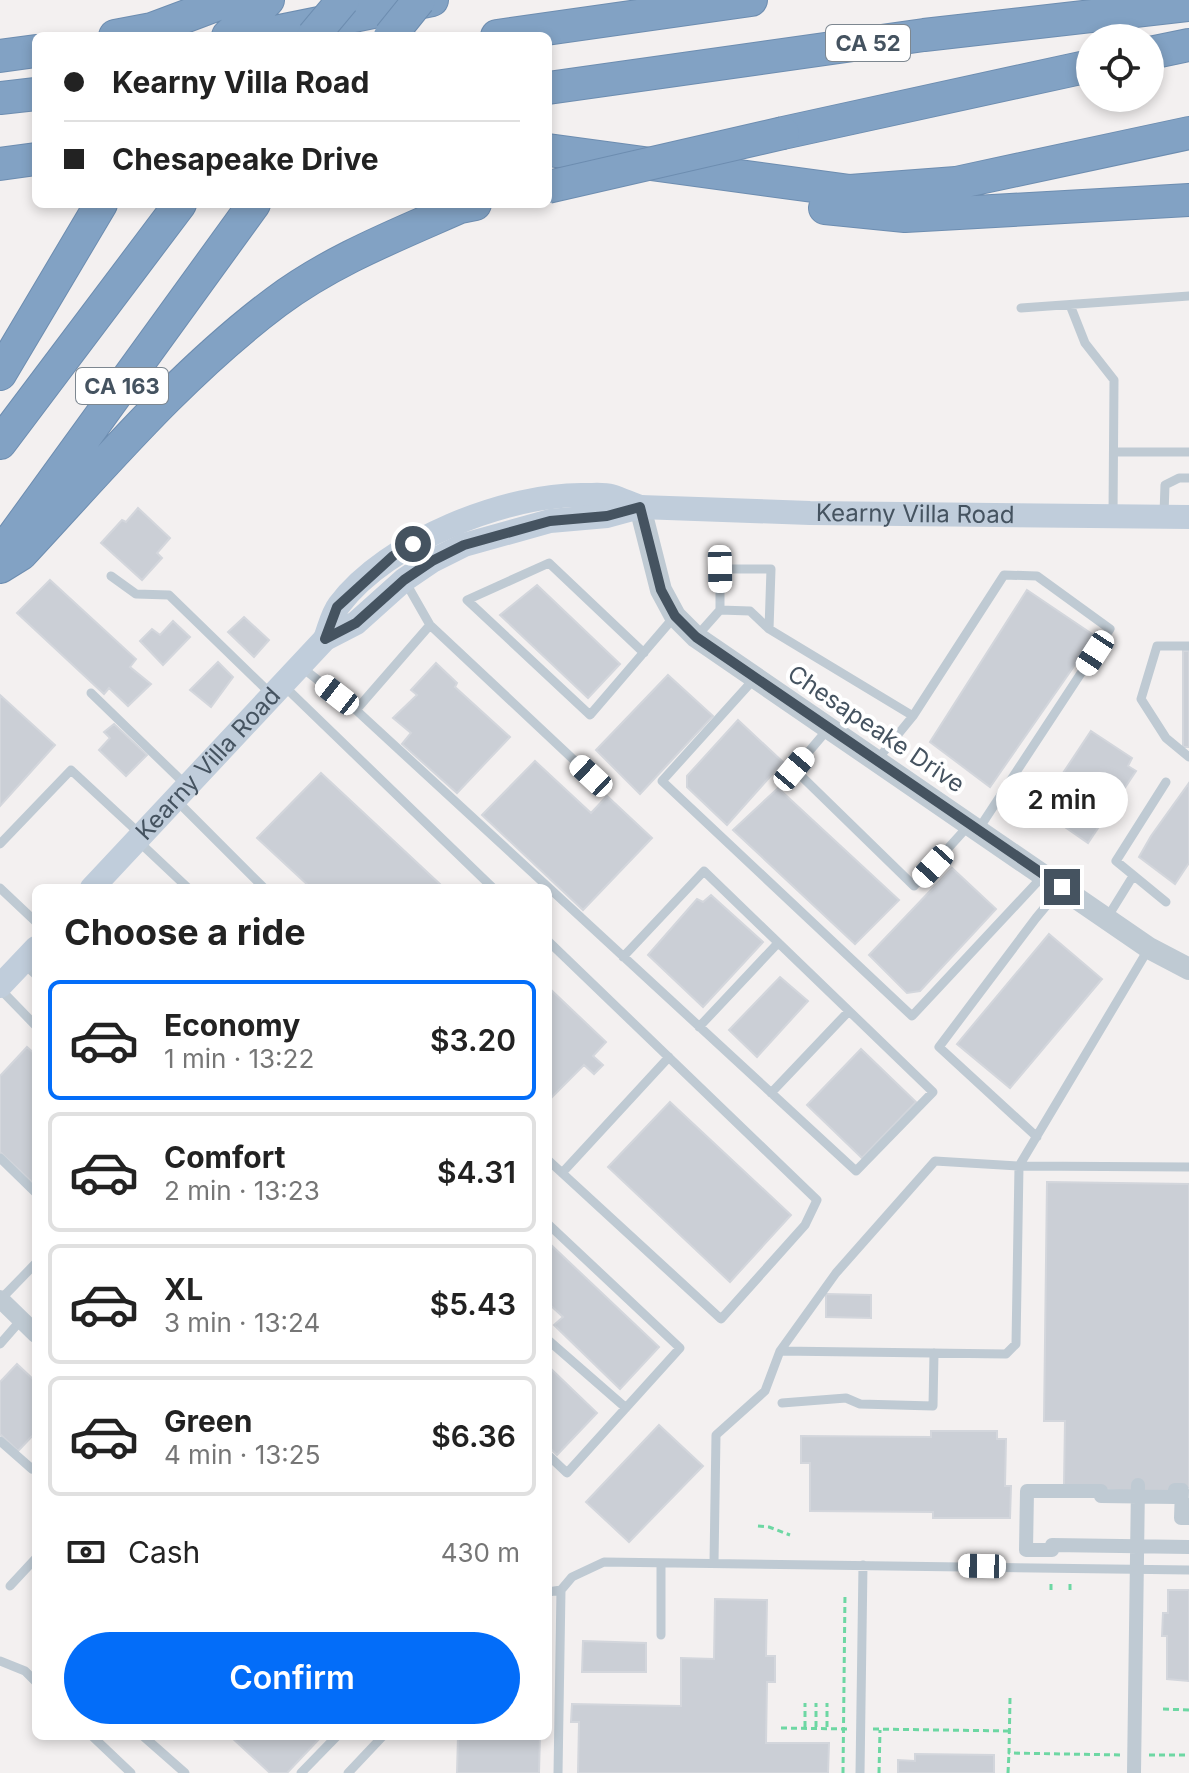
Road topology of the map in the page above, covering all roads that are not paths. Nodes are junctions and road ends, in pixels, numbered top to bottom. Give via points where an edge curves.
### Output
1 (229, 0) edge
2 (268, 0) edge
3 (343, 0) edge
4 (419, 0) edge
5 (432, 0) edge
6 (751, 0) edge
7 (1189, 5) edge
8 (136, 32) edge
9 (232, 32) edge
10 (275, 32) edge
11 (316, 32) edge
12 (393, 32) edge
13 (525, 32) edge
14 (1189, 45) edge
15 (1164, 50) edge
16 (32, 52) edge
17 (0, 56) edge
18 (1076, 69) edge
19 (552, 87) edge
20 (1189, 133) edge
21 (552, 151) edge
22 (32, 160) edge
23 (0, 164) edge
24 (683, 170) junction
25 (552, 186) edge
26 (1189, 200) edge
27 (99, 208) edge
28 (177, 208) edge
29 (463, 208) edge
30 (249, 210) edge
31 (1189, 296) edge
32 (1070, 305) junction
33 (1021, 308) dead end
34 (0, 374) edge
35 (0, 443) edge
36 (1114, 452) junction
37 (1189, 452) edge
38 (1189, 478) edge
39 (640, 507) junction
40 (1113, 517) junction
41 (1189, 517) edge
42 (1164, 518) junction
43 (0, 555) edge
44 (0, 567) edge
45 (111, 576) dead end
46 (404, 580) junction
47 (720, 610) junction
48 (675, 616) junction
49 (430, 625) junction
50 (769, 629) junction
51 (696, 637) junction
52 (325, 639) junction
53 (1189, 646) edge
54 (644, 653) junction
55 (300, 666) junction
56 (755, 678) junction
57 (278, 690) junction
58 (91, 693) dead end
59 (356, 710) junction
60 (913, 716) junction
61 (829, 728) junction
62 (1189, 757) edge
63 (877, 760) junction
64 (591, 776) dead end
65 (1166, 782) dead end
66 (181, 793) junction
67 (974, 827) junction
68 (139, 838) junction
69 (0, 844) edge
70 (1133, 876) junction
71 (1053, 881) junction
72 (96, 884) edge
73 (184, 884) edge
74 (261, 884) edge
75 (489, 884) edge
76 (544, 884) edge
77 (0, 888) edge
78 (552, 891) edge
79 (1166, 902) dead end
80 (32, 918) edge
81 (1107, 918) junction
82 (778, 943) junction
83 (552, 945) edge
84 (1149, 948) junction
85 (623, 957) junction
86 (31, 962) edge
87 (1189, 969) edge
88 (0, 988) edge
89 (849, 1011) junction
90 (32, 1022) edge
91 (699, 1027) junction
92 (669, 1057) junction
93 (771, 1093) junction
94 (1037, 1137) junction
95 (0, 1158) edge
96 (552, 1164) edge
97 (1019, 1166) junction
98 (1189, 1167) edge
99 (562, 1173) junction
100 (32, 1189) edge
101 (552, 1228) edge
102 (32, 1267) edge
103 (0, 1300) edge
104 (21, 1320) junction
105 (32, 1330) edge
106 (552, 1343) edge
107 (0, 1344) edge
108 (780, 1351) junction
109 (934, 1353) junction
110 (782, 1403) dead end
111 (626, 1408) junction
112 (0, 1441) edge
113 (552, 1459) edge
114 (32, 1469) edge
115 (1138, 1491) junction
116 (1189, 1505) edge
117 (1138, 1546) junction
118 (1189, 1547) edge
119 (32, 1562) edge
120 (661, 1563) junction
121 (714, 1563) junction
122 (863, 1565) junction
123 (1138, 1569) junction
124 (1189, 1570) edge
125 (10, 1586) dead end
126 (561, 1590) junction
127 (552, 1591) edge
128 (661, 1635) dead end
129 (0, 1661) edge
130 (32, 1678) edge
131 (96, 1740) edge
132 (148, 1740) edge
133 (333, 1740) edge
134 (379, 1740) edge
135 (131, 1773) edge
136 (185, 1773) edge
137 (301, 1773) edge
138 (348, 1773) edge
139 (558, 1773) edge
140 (860, 1773) edge
141 (1134, 1773) edge

1 - 8 highway
2 - 9 highway
3 - 11 highway, bridge
4 - 12 highway, bridge
5 - 10 highway
6 - 13 highway
7 - 19 highway, CA 52 via 924,35
14 - 15 highway
16 - 17 highway
18 - 25 highway, bridge
20 - 24 highway via 956,183 850,191
21 - 24 highway
22 - 23 highway
24 - 26 highway via 789,204 905,216
27 - 34 highway
28 - 35 highway, CA 163
29 - 44 highway via 353,254 278,300 192,372 21,554
30 - 43 highway, CA 163
31 - 32 lane
32 - 33 lane
32 - 36 lane via 1085,343 1114,380
36 - 37 lane
36 - 40 lane
38 - 42 lane via 1165,485
39 - 40 main road, Kearny Villa Road
39 - 46 main road, Kearny Villa Road via 550,521 464,545
39 - 48 street, Chesapeake Drive via 661,590
39 - 52 main road, Kearny Villa Road via 609,495 544,497 432,533 357,586 337,607
40 - 42 main road, Kearny Villa Road
41 - 42 main road, Kearny Villa Road
45 - 57 lane via 136,594 169,595
46 - 49 lane
46 - 52 main road, Kearny Villa Road via 356,623
47 - 50 lane via 750,611
47 - 50 lane via 720,569 771,569
47 - 51 lane
48 - 51 street, Chesapeake Drive
48 - 54 lane
49 - 59 lane
49 - 64 lane
50 - 60 lane
51 - 56 street, Chesapeake Drive
52 - 55 main road, Kearny Villa Road
53 - 62 lane via 1157,646 1141,699 1166,738
54 - 54 lane via 590,715 467,600 549,563
55 - 57 main road, Kearny Villa Road
55 - 59 lane
56 - 61 street, Chesapeake Drive
56 - 71 lane via 662,781 912,1016
57 - 66 main road, Kearny Villa Road
57 - 75 lane
58 - 66 lane
59 - 76 lane
60 - 63 lane
60 - 67 lane via 1004,575 1037,576 1110,629
61 - 63 street, Chesapeake Drive
61 - 67 lane via 794,769 914,886
63 - 67 street, Chesapeake Drive
65 - 70 lane via 1116,861
66 - 68 main road, Kearny Villa Road
66 - 74 lane
67 - 71 street, Chesapeake Drive
68 - 69 lane via 71,770
68 - 72 main road, Kearny Villa Road
68 - 73 lane
70 - 79 lane
70 - 81 lane
71 - 81 street, Chesapeake Drive
71 - 94 lane via 1036,918 939,1047
77 - 80 lane
78 - 85 lane
81 - 84 street, Chesapeake Drive
82 - 85 lane via 704,871
82 - 89 lane
82 - 91 lane
83 - 92 lane
84 - 87 street, Chesapeake Drive
84 - 94 lane
85 - 91 lane
86 - 88 main road
88 - 90 lane
89 - 93 lane
89 - 93 lane via 933,1092 856,1171
91 - 93 lane
92 - 99 lane
92 - 99 lane via 817,1200 805,1225 721,1319
94 - 97 lane
95 - 100 lane
96 - 99 lane
97 - 98 lane
97 - 108 lane via 935,1161 836,1273
97 - 109 lane via 1016,1344 1006,1354
101 - 111 lane via 680,1348
102 - 103 lane
103 - 104 street
104 - 105 street
104 - 107 lane
106 - 111 lane
108 - 109 lane
108 - 121 lane via 765,1391 716,1435
109 - 110 lane via 933,1406 860,1404 846,1398
111 - 113 lane via 567,1473
112 - 114 lane
115 - 116 street via 1175,1497 1175,1490 1182,1490 1181,1518 1189,1518
115 - 117 street
115 - 117 street via 1101,1496 1101,1491 1027,1491 1026,1550 1052,1550 1052,1545
117 - 118 street
117 - 123 street
119 - 125 lane
120 - 121 lane
120 - 126 lane via 604,1562 572,1577
120 - 128 lane
121 - 122 lane
122 - 123 lane
122 - 140 lane
123 - 124 lane
123 - 141 street
126 - 127 lane
126 - 139 lane
129 - 130 lane
131 - 135 lane
132 - 136 lane
133 - 137 lane
134 - 138 lane

